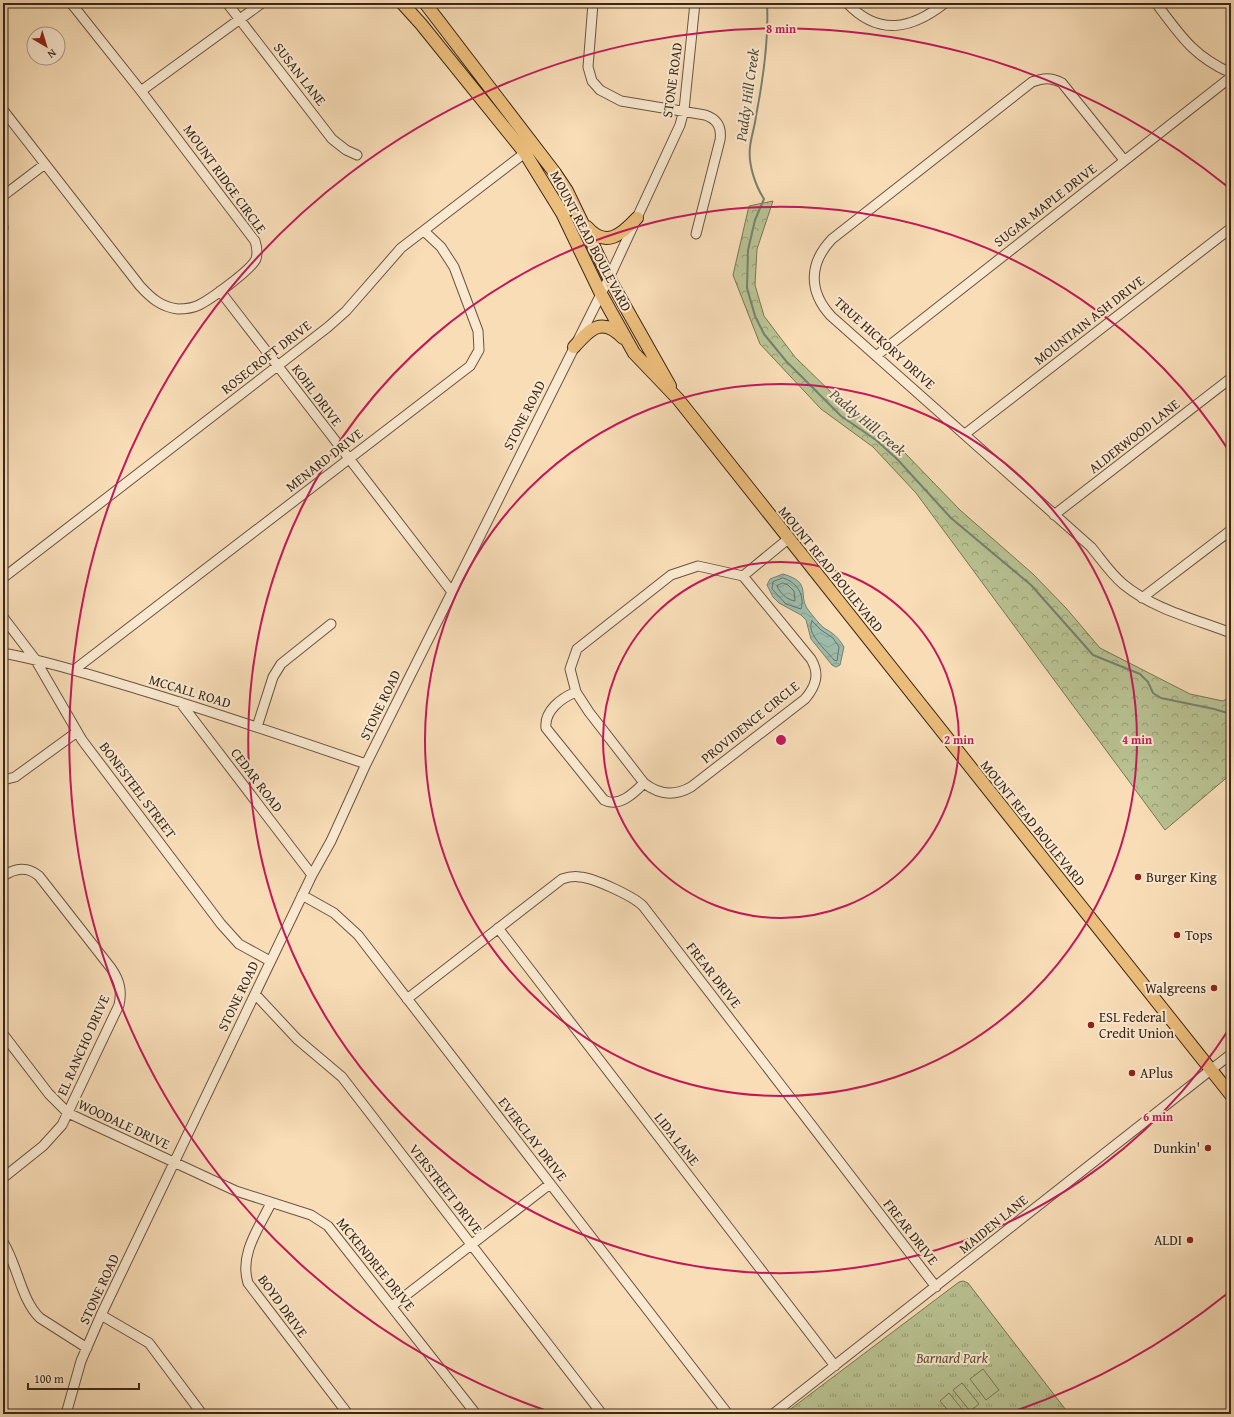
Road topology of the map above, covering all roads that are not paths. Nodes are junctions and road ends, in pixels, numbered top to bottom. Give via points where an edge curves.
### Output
1 (71, 3) edge
2 (227, 3) edge
3 (262, 3) edge
4 (402, 3) edge
5 (425, 3) edge
6 (593, 3) edge
7 (695, 3) edge
8 (847, 3) edge
9 (945, 3) edge
10 (1156, 3) edge
11 (240, 19) junction
12 (1231, 73) edge
13 (1231, 77) edge
14 (141, 91) junction
15 (3, 110) edge
16 (684, 110) junction
17 (535, 145) junction
18 (525, 153) junction
19 (357, 155) dead end
20 (1124, 160) junction
21 (45, 164) junction
22 (3, 196) edge
23 (637, 218) junction
24 (582, 222) junction
25 (1231, 228) edge
26 (424, 231) junction
27 (696, 234) dead end
28 (609, 278) junction
29 (220, 291) junction
30 (601, 294) junction
31 (629, 344) junction
32 (574, 347) junction
33 (876, 356) junction
34 (278, 366) junction
35 (1231, 378) edge
36 (678, 399) junction
37 (965, 434) junction
38 (348, 459) junction
39 (1054, 515) junction
40 (1231, 530) edge
41 (788, 539) junction
42 (743, 576) junction
43 (3, 578) edge
44 (452, 592) junction
45 (1142, 598) junction
46 (3, 617) edge
47 (331, 624) dead end
48 (1231, 633) edge
49 (3, 653) edge
50 (35, 659) junction
51 (74, 670) junction
52 (576, 692) junction
53 (180, 702) junction
54 (257, 727) junction
55 (77, 732) junction
56 (366, 764) junction
57 (3, 780) edge
58 (644, 783) junction
59 (312, 875) junction
60 (3, 876) edge
61 (302, 895) junction
62 (498, 928) junction
63 (270, 962) junction
64 (255, 994) junction
65 (407, 999) junction
66 (3, 1034) edge
67 (1231, 1054) edge
68 (1211, 1070) junction
69 (1231, 1095) edge
70 (68, 1113) junction
71 (174, 1163) junction
72 (3, 1178) edge
73 (550, 1184) junction
74 (271, 1203) junction
75 (3, 1242) edge
76 (471, 1245) junction
77 (936, 1287) junction
78 (392, 1306) junction
79 (102, 1315) junction
80 (87, 1348) junction
81 (835, 1366) junction
82 (66, 1414) edge
83 (202, 1414) edge
84 (348, 1414) edge
85 (476, 1414) edge
86 (602, 1414) edge
87 (728, 1414) edge
88 (773, 1414) edge

1 - 14 street, MOUNT RIDGE CIRCLE
2 - 11 street, SUSAN LANE
3 - 11 street
4 - 18 main road, MOUNT READ BOULEVARD via 422,24
5 - 17 main road, MOUNT READ BOULEVARD
6 - 16 street via 588,63 589,75 596,86 607,95 621,101
7 - 16 street, STONE ROAD
8 - 9 street via 866,19 884,25 899,26 917,22
10 - 12 street via 1200,56
11 - 14 street
11 - 19 street, SUSAN LANE via 332,139
13 - 20 street, SUGAR MAPLE DRIVE
14 - 29 street, MOUNT RIDGE CIRCLE via 254,241 257,253 252,264
15 - 21 street, MOUNT RIDGE CIRCLE
16 - 23 street, STONE ROAD
16 - 27 street via 712,118 720,130 720,140
17 - 18 street, ROSECROFT DRIVE
17 - 24 main road, MOUNT READ BOULEVARD via 567,191
18 - 26 street, ROSECROFT DRIVE
18 - 30 main road, MOUNT READ BOULEVARD via 562,213
20 - 33 street, SUGAR MAPLE DRIVE
20 - 33 street, TRUE HICKORY DRIVE via 1062,83 1055,79 1041,79 1029,85 832,240 821,253 815,268 814,284 817,296 831,316
21 - 22 street
21 - 29 street, MOUNT RIDGE CIRCLE via 150,297 170,308 189,308 206,301
23 - 24 main road via 624,232 607,238 596,236
23 - 28 street, STONE ROAD
24 - 28 main road, MOUNT READ BOULEVARD
25 - 37 street, MOUNTAIN ASH DRIVE
26 - 34 street, ROSECROFT DRIVE via 406,243 346,311
26 - 38 street, MENARD DRIVE via 441,247 454,267 478,331 479,350 470,366
28 - 30 street, STONE ROAD
28 - 36 main road, MOUNT READ BOULEVARD
29 - 34 street, KOHL DRIVE
30 - 31 main road, MOUNT READ BOULEVARD
30 - 32 street, STONE ROAD
31 - 32 main road via 614,330 600,326 587,333
31 - 36 main road, MOUNT READ BOULEVARD via 658,380
32 - 44 street, STONE ROAD
33 - 37 street, TRUE HICKORY DRIVE
34 - 38 street, KOHL DRIVE
34 - 43 street, ROSECROFT DRIVE
35 - 39 street, ALDERWOOD LANE
36 - 41 main road, MOUNT READ BOULEVARD
37 - 39 street, TRUE HICKORY DRIVE
38 - 44 street, KOHL DRIVE
38 - 51 street, MENARD DRIVE
39 - 45 street, TRUE HICKORY DRIVE via 1090,547 1122,583
40 - 45 street
41 - 42 street
41 - 68 main road, MOUNT READ BOULEVARD
42 - 52 street, PROVIDENCE CIRCLE via 698,566 671,575 577,648 570,669
42 - 58 street, PROVIDENCE CIRCLE via 817,668 813,689 797,706 687,790 672,794 661,793
44 - 56 street, STONE ROAD
45 - 48 street, TRUE HICKORY DRIVE
46 - 50 street, BONESTEEL STREET
47 - 54 street via 281,664 273,677
49 - 50 street, MCCALL ROAD
50 - 51 street, MCCALL ROAD
50 - 55 street, BONESTEEL STREET
51 - 53 street, MCCALL ROAD
52 - 58 street, PROVIDENCE CIRCLE
52 - 58 street via 560,702 547,716 546,728 598,793 610,803 625,799
53 - 54 street, MCCALL ROAD
53 - 59 street, CEDAR ROAD
54 - 56 street, MCCALL ROAD
55 - 57 street via 14,777
55 - 63 street, BONESTEEL STREET via 226,930 239,944
56 - 59 street, STONE ROAD via 331,841
59 - 61 street, STONE ROAD
60 - 70 street, EL RANCHO DRIVE via 16,869 29,870 40,876 111,968 121,989 119,1006
61 - 63 street, STONE ROAD
61 - 65 street, EVERCLAY DRIVE via 348,924
62 - 65 street, FREAR DRIVE
62 - 77 street, FREAR DRIVE via 555,883 568,877 588,878 637,900
62 - 81 street, LIDA LANE
63 - 64 street, STONE ROAD
64 - 71 street, STONE ROAD
64 - 76 street, VERSTREET DRIVE via 297,1039 342,1077
65 - 73 street, EVERCLAY DRIVE
66 - 70 street, WOODALE DRIVE via 49,1094
67 - 68 street, MAIDEN LANE
68 - 69 main road, MOUNT READ BOULEVARD
68 - 77 street, MAIDEN LANE
70 - 71 street, WOODALE DRIVE
70 - 72 street, EL RANCHO DRIVE via 43,1146
71 - 74 street, MCKENDREE DRIVE via 236,1191
71 - 79 street, STONE ROAD
73 - 76 street
73 - 87 street, EVERCLAY DRIVE
74 - 78 street, MCKENDREE DRIVE via 311,1215 328,1226
74 - 84 street, BOYD DRIVE via 247,1252 245,1273 248,1283
75 - 80 street via 34,1312
76 - 78 street
76 - 86 street, VERSTREET DRIVE
77 - 81 street, MAIDEN LANE
78 - 85 street, MCKENDREE DRIVE
79 - 80 street, STONE ROAD
79 - 83 street via 148,1343
80 - 82 street, STONE ROAD
81 - 88 street, MAIDEN LANE

